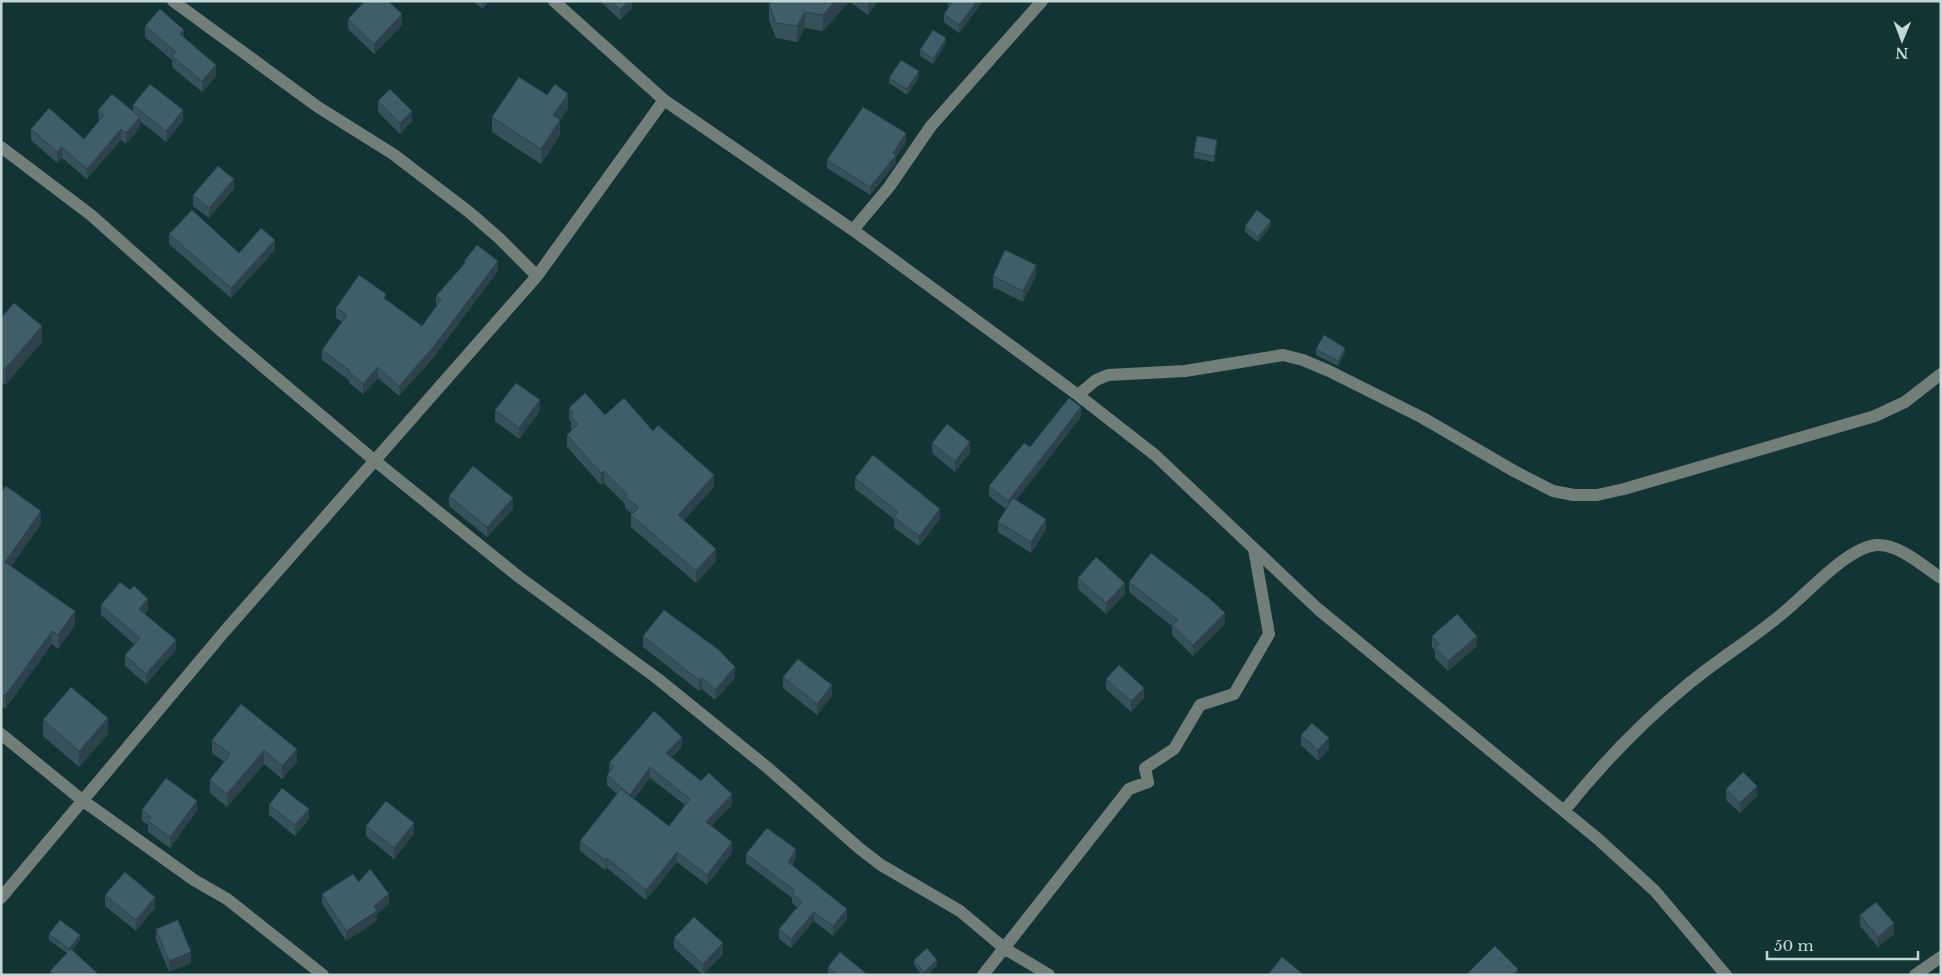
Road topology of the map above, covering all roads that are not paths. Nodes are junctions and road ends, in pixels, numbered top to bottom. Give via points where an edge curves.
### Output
1 (173, 1) edge
2 (554, 1) edge
3 (1042, 1) edge
4 (664, 100) junction
5 (1, 147) edge
6 (853, 230) junction
7 (537, 276) junction
8 (1941, 374) edge
9 (1078, 395) junction
10 (374, 460) junction
11 (1254, 549) junction
12 (1941, 578) edge
13 (1, 734) edge
14 (82, 800) junction
15 (1564, 811) junction
16 (1, 898) edge
17 (1004, 948) junction
18 (1941, 957) edge
19 (323, 975) edge
20 (983, 975) edge
21 (1049, 975) edge
22 (1726, 975) edge
23 (1915, 975) edge

1 - 7 street via 318,107 393,154 469,212
2 - 4 street
3 - 6 street via 931,126 889,187
4 - 6 street
4 - 7 street
5 - 10 street via 91,215
6 - 9 street
7 - 10 street
8 - 9 street via 1905,402 1875,416 1597,495 1553,491 1329,370 1283,355 1185,371 1108,375
9 - 11 street via 1155,455
10 - 14 street
10 - 17 street via 519,577 666,686 768,768 859,848 881,865 960,910
11 - 15 street via 1318,610
11 - 17 street via 1269,634 1234,694 1200,705 1174,748 1145,768 1148,782 1129,789
12 - 15 street via 1905,554 1884,545 1856,553 1779,617 1686,686 1607,760
13 - 14 street
14 - 16 street
14 - 19 street via 194,880 227,899
15 - 22 street via 1655,891
17 - 20 street
17 - 21 street
18 - 23 street

